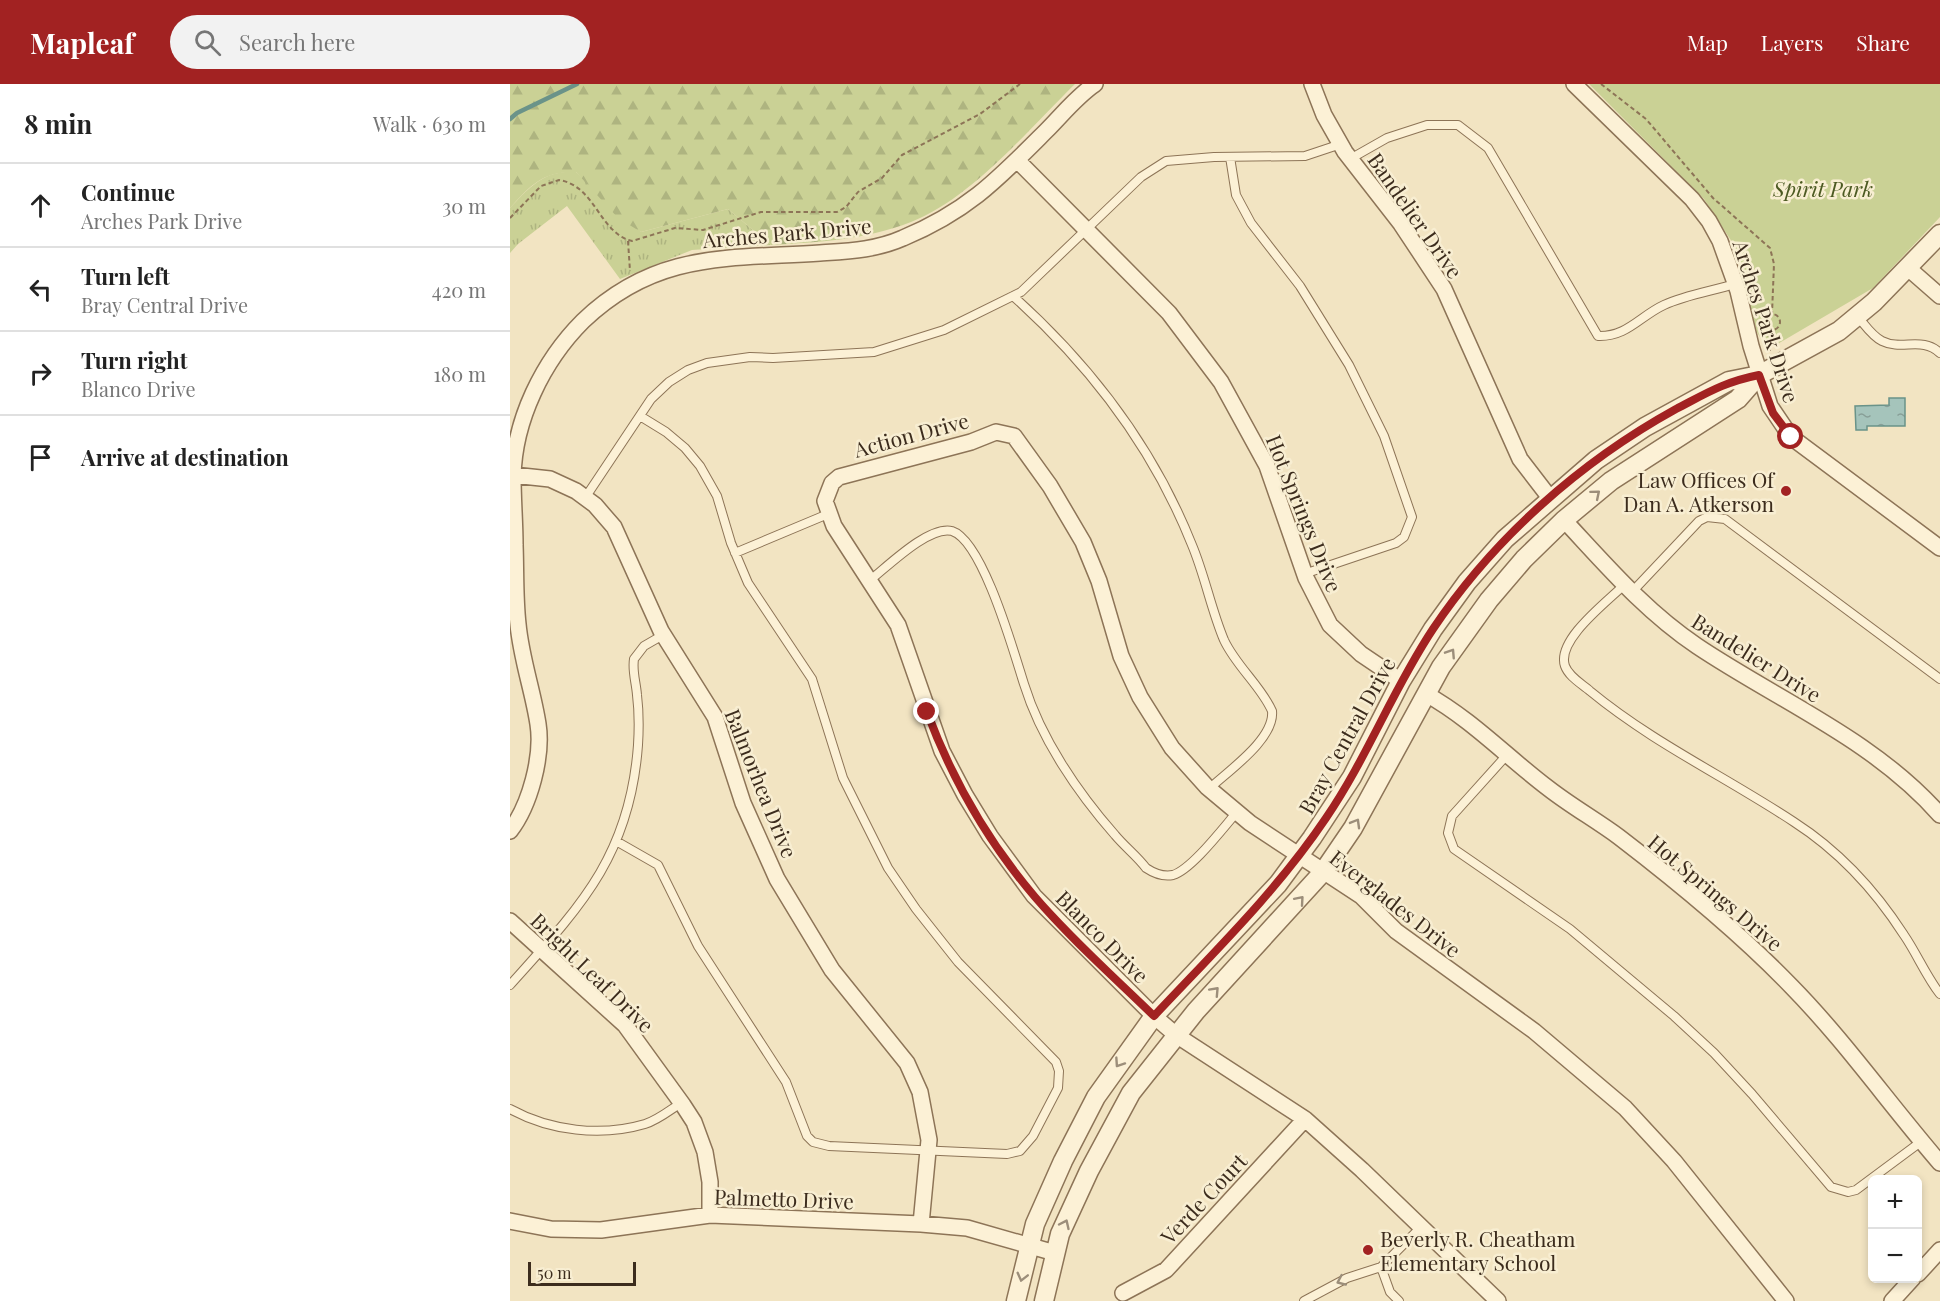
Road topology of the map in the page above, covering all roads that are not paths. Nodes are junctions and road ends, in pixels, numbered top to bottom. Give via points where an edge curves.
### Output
1 (1095, 84) edge
2 (1312, 84) edge
3 (1574, 84) edge
4 (1341, 144) junction
5 (1230, 157) junction
6 (1350, 159) junction
7 (1017, 160) junction
8 (1088, 230) junction
9 (1940, 234) edge
10 (1908, 268) junction
11 (1735, 284) junction
12 (1012, 296) junction
13 (1940, 296) edge
14 (1857, 316) junction
15 (1940, 353) edge
16 (1759, 375) junction
17 (640, 416) junction
18 (1009, 434) joint
19 (513, 475) junction
20 (585, 498) junction
21 (1550, 498) junction
22 (828, 514) junction
23 (1564, 520) junction
24 (1940, 548) edge
25 (735, 553) junction
26 (1304, 574) junction
27 (868, 581) junction
28 (1628, 589) junction
29 (663, 635) junction
30 (1940, 679) edge
31 (1401, 681) junction
32 (1426, 694) junction
33 (1506, 756) junction
34 (1209, 789) junction
35 (1238, 812) junction
36 (1940, 815) edge
37 (510, 831) edge
38 (616, 841) junction
39 (1300, 855) junction
40 (1323, 872) junction
41 (510, 921) edge
42 (541, 950) junction
43 (510, 985) edge
44 (1940, 994) edge
45 (1154, 1016) junction
46 (1176, 1035) junction
47 (681, 1103) junction
48 (510, 1109) edge
49 (1305, 1119) junction
50 (1922, 1141) junction
51 (928, 1150) junction
52 (1940, 1163) edge
53 (710, 1215) junction
54 (510, 1221) edge
55 (921, 1224) junction
56 (1420, 1228) junction
57 (1030, 1246) junction
58 (1940, 1250) edge
59 (1055, 1253) junction
60 (1381, 1268) junction
61 (1922, 1269) edge
62 (1908, 1283) edge
63 (1123, 1293) dead end
64 (1016, 1301) edge
65 (1044, 1301) edge
66 (1304, 1301) edge
67 (1399, 1301) edge
68 (1498, 1301) edge
69 (1786, 1301) edge
70 (1892, 1301) edge

1 - 7 street, Arches Park Drive
2 - 4 street, Bandelier Drive
3 - 11 street, Arches Park Drive via 1692,199 1720,241
4 - 5 lane via 1305,156
4 - 6 street, Bandelier Drive
5 - 8 lane via 1166,161 1141,177
5 - 26 lane via 1236,195 1251,223 1300,286 1349,365 1384,436 1412,517 1404,537 1396,543
6 - 11 lane via 1387,138 1427,125 1458,125 1488,148 1598,336 1626,331 1664,305
6 - 21 street, Bandelier Drive via 1401,224 1444,289 1520,459
7 - 8 street, Hot Springs Drive
7 - 19 street, Arches Park Drive via 962,209 901,239 866,250 693,261 664,269 631,285 582,322 547,369 524,414
8 - 12 lane
8 - 26 street, Hot Springs Drive via 1169,313 1221,382 1267,466
9 - 10 street, Bray Central Drive
10 - 13 street
10 - 14 street, Bray Central Drive
11 - 16 street, Arches Park Drive
12 - 17 lane via 944,330 874,352 750,357 707,363 669,382
12 - 34 lane via 1091,375 1130,425 1180,516 1225,641 1272,711 1267,734
14 - 15 lane via 1883,341 1893,345 1927,344
14 - 16 street, Bray Central Drive via 1839,331
16 - 21 street, Bray Central Drive via 1729,381 1645,427
23 -> 16 street, Bray Central Drive via 1620,475 1738,399
16 - 24 street, Arches Park Drive via 1773,413 1791,437
17 - 20 lane
17 - 25 lane via 666,432 699,466 717,496
18 - 22 street, Action Drive via 987,434 971,442 839,477 825,501
18 - 34 street, Everglades Drive via 1044,477 1083,542 1121,656 1140,697 1172,748
19 - 20 street, Balmorhea Drive via 550,478
19 - 37 street, Arches Park Drive via 518,626 539,728 530,793
20 - 29 street, Balmorhea Drive via 615,527
21 - 31 street, Bray Central Drive via 1505,539 1467,582
22 - 25 lane
22 - 27 street, Blanco Drive
23 - 28 street, Bandelier Drive
32 -> 23 street, Bray Central Drive via 1489,600
25 - 51 lane via 748,583 812,679 843,778 888,868 958,962 1059,1071 1058,1088 1033,1136 1020,1150 1007,1154
26 - 31 street, Hot Springs Drive via 1330,625 1361,654
27 - 35 lane via 929,535 946,530 962,537 989,580 1027,694 1058,755 1095,811 1154,873 1163,876 1180,871
27 - 45 street, Blanco Drive via 898,625 942,751 990,836 1054,919
28 - 30 lane via 1699,520 1716,516
28 - 36 street, Bandelier Drive via 1664,623 1698,647 1862,746
28 - 44 lane via 1568,642 1564,658 1569,673 1611,709 1658,741 1794,822 1830,849 1881,902
29 - 38 lane via 644,646 634,659 638,743 631,792
29 - 51 street, Balmorhea Drive via 715,717 747,814 783,889 832,970 907,1063 920,1092
31 - 39 street, Bray Central Drive via 1352,777
32 - 33 street, Hot Springs Drive via 1448,706
40 -> 32 street, Bray Central Drive via 1353,828
33 - 50 street, Hot Springs Drive via 1617,836 1749,945 1854,1054
33 - 50 lane via 1452,816 1448,833 1454,849 1570,929 1674,1016 1752,1094 1831,1187 1856,1190
34 - 35 street, Everglades Drive
35 - 39 street, Everglades Drive
38 - 42 lane via 594,885
38 - 51 lane via 658,865 721,986 780,1072 807,1136 821,1145
39 - 40 street, Everglades Drive
39 - 45 street, Bray Central Drive via 1278,884
46 -> 40 street, Bray Central Drive
40 - 69 street, Everglades Drive via 1361,896 1396,931 1533,1031 1625,1108 1674,1161
41 - 42 street, Bright Leaf Drive
42 - 43 lane
42 - 47 street, Bright Leaf Drive via 625,1025
45 - 46 street, Blanco Drive
45 -> 57 street, Bray Central Drive via 1124,1056 1076,1135 1035,1224
46 - 49 street, Blanco Drive
59 -> 46 street, Bray Central Drive via 1060,1234 1117,1115
47 - 48 lane via 648,1124 591,1131 558,1128
47 - 53 street, Bright Leaf Drive via 694,1122 705,1152
49 - 56 street, Blanco Drive
49 - 63 street, Verde Court via 1166,1270
50 - 52 street, Hot Springs Drive
51 - 55 street, Balmorhea Drive
53 - 54 street, Palmetto Drive via 601,1230 551,1229
53 - 55 street, Palmetto Drive
55 - 57 street, Palmetto Drive via 967,1228
56 - 60 lane
56 - 68 street, Blanco Drive
57 - 59 street, Palmetto Drive
57 -> 64 street, Bray Central Drive
58 - 61 street
59 - 65 street, Bray Central Drive
60 -> 66 lane via 1347,1278
60 - 67 lane via 1390,1292
62 - 70 street

